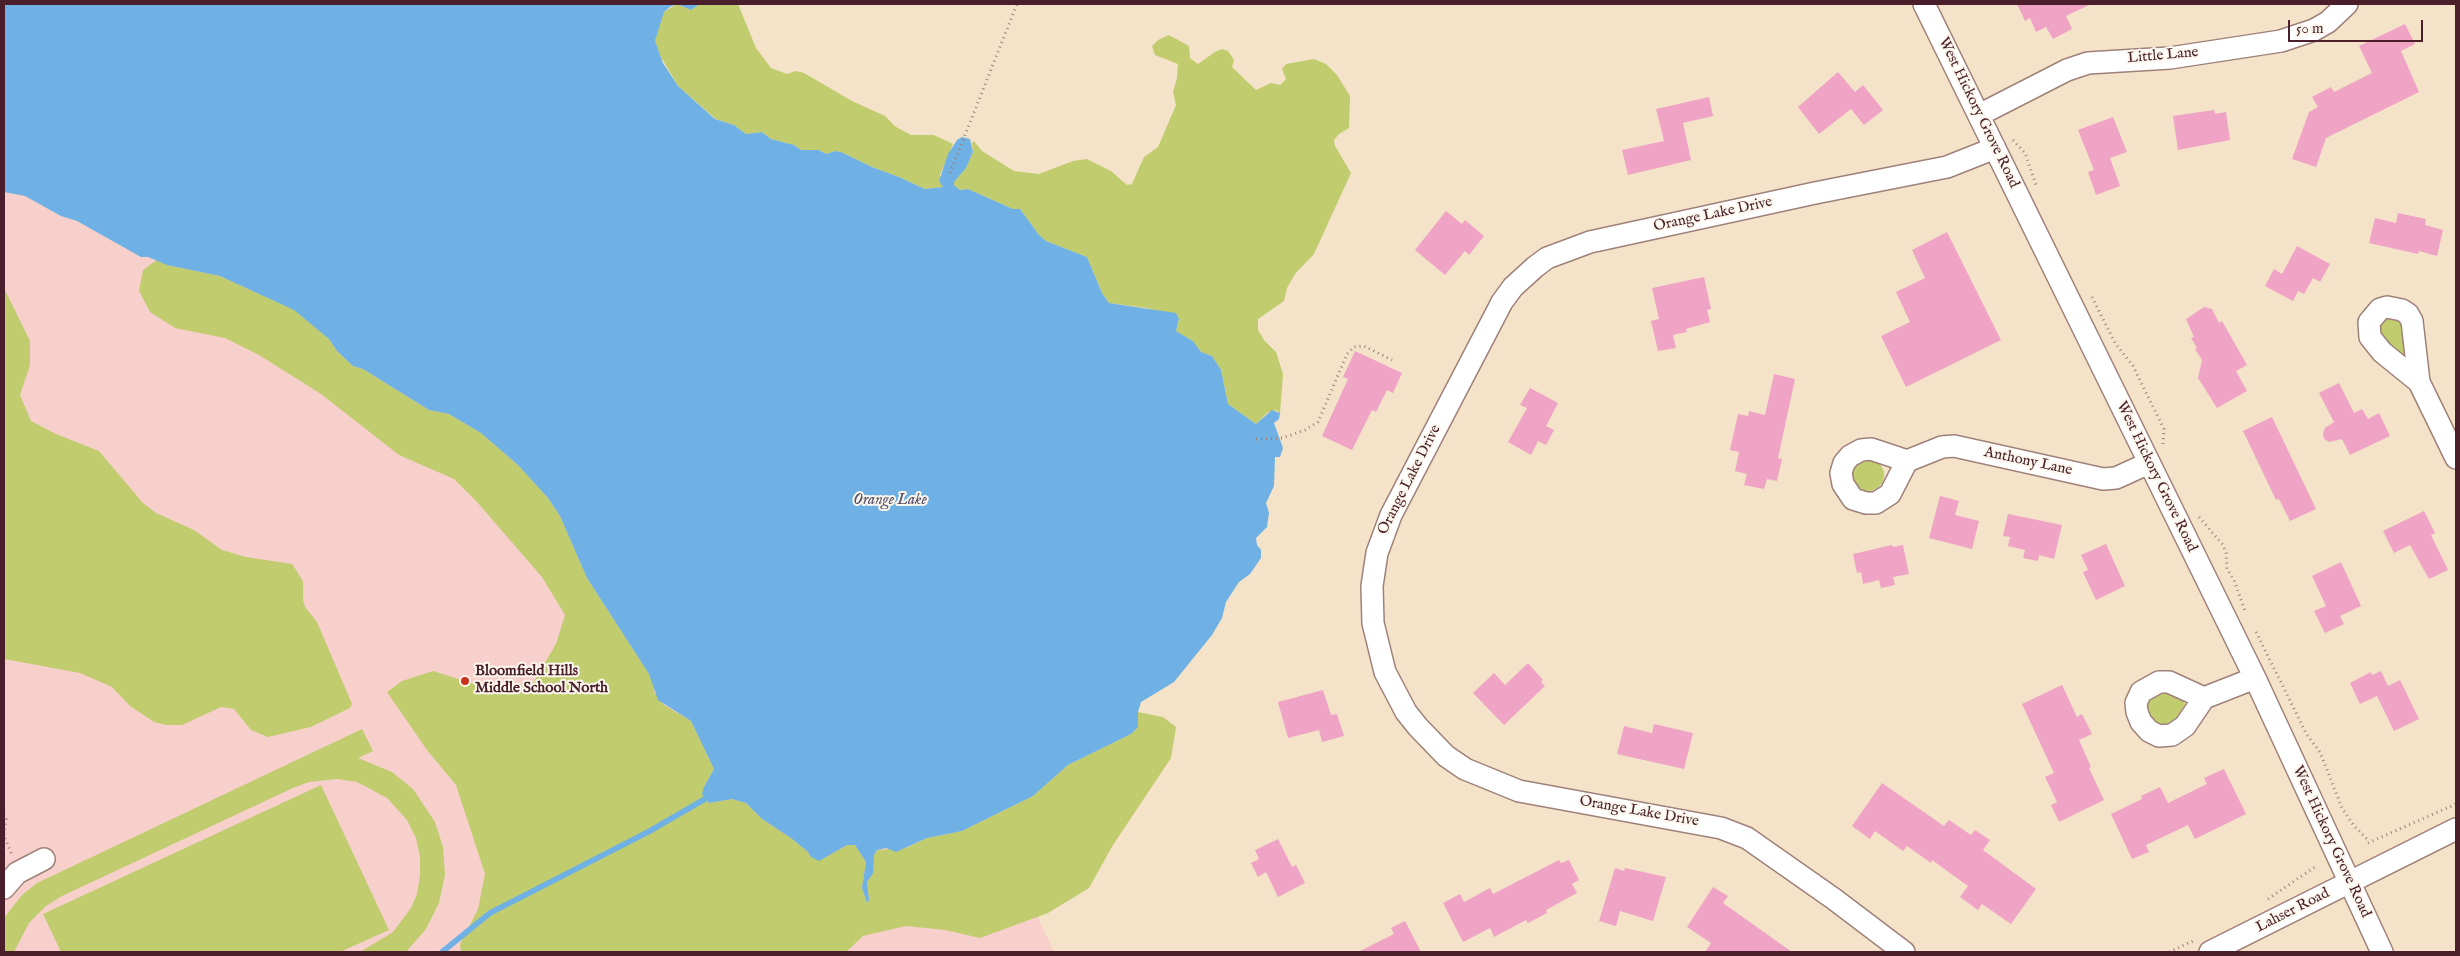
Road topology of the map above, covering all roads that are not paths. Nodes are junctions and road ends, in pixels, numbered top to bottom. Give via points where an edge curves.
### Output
1 (1924, 4) edge
2 (2347, 4) edge
3 (1979, 115) junction
4 (2003, 143) junction
5 (2419, 382) dead end
6 (2157, 457) junction
7 (2456, 458) edge
8 (1906, 461) dead end
9 (2255, 678) junction
10 (2204, 698) dead end
11 (2456, 829) edge
12 (44, 859) dead end
13 (2351, 881) junction
14 (4, 888) edge
15 (1904, 952) edge
16 (2210, 952) edge
17 (2382, 952) edge

1 - 3 street, West Hickory Grove Road
2 - 3 street, Little Lane via 2314,30 2281,41 2170,58 2088,63 2067,70
3 - 4 street, West Hickory Grove Road
4 - 6 street, West Hickory Grove Road
4 - 15 street, Orange Lake Drive via 1947,167 1590,242 1560,252 1535,267 1502,302 1391,515 1379,544 1372,586 1373,623 1385,672 1406,712 1446,756 1465,769 1519,791 1721,828 1747,838
5 - 7 street
6 - 8 street, Anthony Lane via 2116,478 2103,479 1954,446 1942,447
6 - 9 street, West Hickory Grove Road
9 - 10 street
9 - 13 street, West Hickory Grove Road
11 - 13 street, Lahser Road
12 - 14 street via 22,870
13 - 16 street, Lahser Road
13 - 17 street, West Hickory Grove Road

